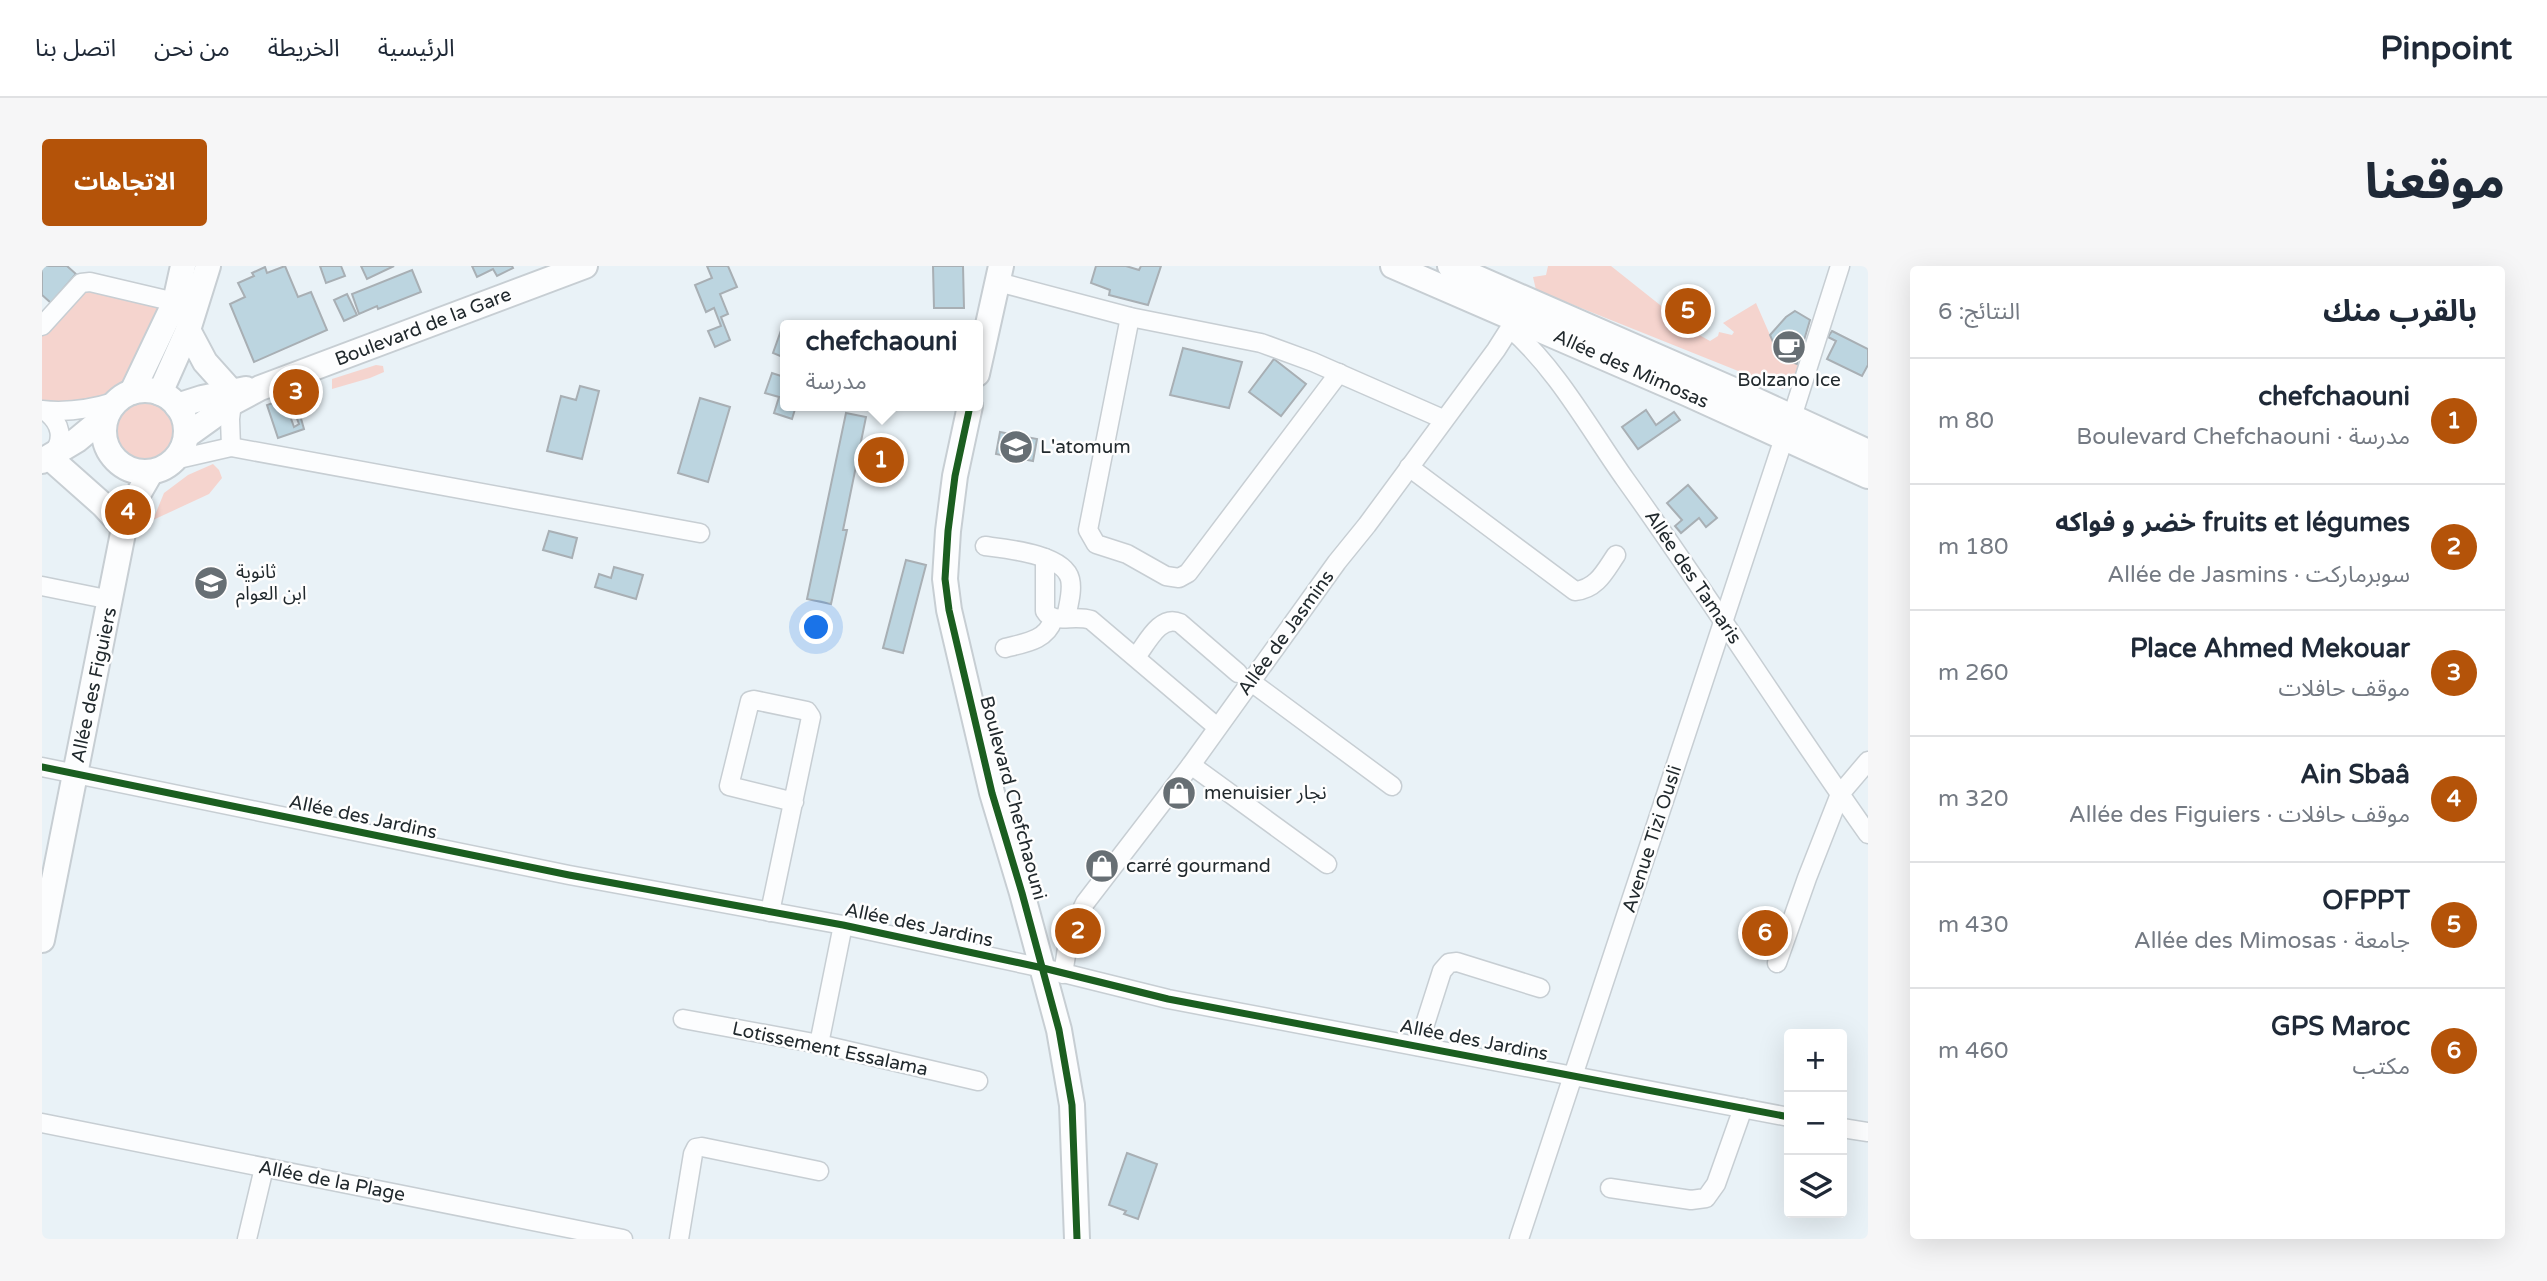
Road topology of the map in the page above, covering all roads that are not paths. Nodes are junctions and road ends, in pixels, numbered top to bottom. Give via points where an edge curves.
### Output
1 (184, 266) edge
2 (208, 266) edge
3 (585, 266) edge
4 (1393, 266) edge
5 (1450, 266) edge
6 (1840, 266) edge
7 (999, 274) edge
8 (1479, 283) edge
9 (174, 302) junction
10 (1516, 314) junction
11 (1130, 317) junction
12 (42, 326) edge
13 (188, 330) junction
14 (983, 347) edge
15 (1339, 373) junction
16 (232, 397) junction
17 (169, 399) junction
18 (118, 403) junction
19 (43, 411) edge
20 (969, 411) edge
21 (1443, 419) junction
22 (1788, 428) junction
23 (186, 436) junction
24 (231, 447) junction
25 (1868, 452) edge
26 (46, 459) edge
27 (116, 460) junction
28 (174, 460) junction
29 (1409, 467) junction
30 (151, 472) junction
31 (1868, 476) edge
32 (126, 520) junction
33 (700, 533) dead end
34 (985, 546) dead end
35 (1616, 555) dead end
36 (1045, 558) junction
37 (42, 586) edge
38 (111, 600) junction
39 (1059, 619) junction
40 (1723, 621) junction
41 (1005, 648) dead end
42 (1136, 657) junction
43 (1244, 677) junction
44 (1217, 727) junction
45 (1868, 761) edge
46 (1191, 765) junction
47 (42, 767) edge
48 (75, 774) junction
49 (1392, 786) dead end
50 (1840, 794) junction
51 (794, 802) junction
52 (1868, 834) edge
53 (1327, 864) dead end
54 (770, 912) junction
55 (843, 925) junction
56 (42, 940) edge
57 (1777, 963) dead end
58 (1053, 971) junction
59 (1540, 988) dead end
60 (683, 1019) dead end
61 (819, 1044) junction
62 (1418, 1046) junction
63 (1574, 1075) junction
64 (978, 1082) dead end
65 (1743, 1108) junction
66 (1784, 1116) edge
67 (42, 1123) edge
68 (1847, 1131) edge
69 (1868, 1132) edge
70 (264, 1168) junction
71 (819, 1171) dead end
72 (1611, 1188) dead end
73 (247, 1239) edge
74 (623, 1239) edge
75 (680, 1239) edge
76 (1077, 1239) edge
77 (1519, 1239) edge

1 - 9 street
2 - 13 street
3 - 16 street, Boulevard de la Gare
4 - 8 street, Allée des Mimosas
5 - 8 street, Allée des Mimosas
6 - 22 street, Avenue Tizi Ousli
7 - 11 street
7 - 14 street
8 - 10 street, Allée des Mimosas
9 - 12 street via 81,283
9 - 18 street
10 - 21 street, Allée de Jasmins
10 - 22 street, Allée des Mimosas
10 - 40 street, Allée des Tamaris via 1532,347
11 - 15 street via 1251,341
11 - 15 street via 1088,530 1096,544 1127,554 1166,576 1179,578 1188,573
13 - 16 street
13 - 17 street
15 - 21 street
16 - 17 street, Boulevard de la Gare
16 - 23 street, Boulevard de la Gare
16 - 24 street
17 - 18 street via 141,390
17 - 23 street via 183,415
18 - 19 street
18 - 26 street via 89,432
18 - 27 street via 104,436
19 - 26 street via 54,418 60,438 57,449
20 - 58 street, Boulevard Chefchaouni via 948,531 949,611 992,793
21 - 29 street, Allée de Jasmins
22 - 25 street, Allée des Mimosas
22 - 31 street, Allée des Mimosas
22 - 40 street, Avenue Tizi Ousli
23 - 28 street
24 - 28 street
24 - 33 street
26 - 27 street via 86,454
26 - 32 street
27 - 30 street via 135,471
27 - 32 street, Allée des Figuiers via 125,477
28 - 30 street
29 - 35 street via 1576,591 1597,582
29 - 43 street, Allée de Jasmins
30 - 32 street, Allée des Figuiers
32 - 38 street, Allée des Figuiers
34 - 36 street
36 - 39 street via 1045,611
36 - 39 street via 1069,575 1071,586
37 - 38 street
38 - 48 street, Allée des Figuiers
39 - 41 street via 1040,638
39 - 42 street via 1091,620
40 - 50 street, Allée des Tamaris
40 - 63 street, Avenue Tizi Ousli
42 - 43 street via 1163,622 1173,620
42 - 44 street
43 - 44 street, Allée de Jasmins
43 - 49 street
44 - 46 street, Allée de Jasmins
45 - 50 street
46 - 53 street
46 - 58 street, Allée de Jasmins via 1085,903
47 - 48 street, Allée des Jardins
48 - 54 street, Allée des Jardins
48 - 56 street, Allée des Figuiers
50 - 52 street, Allée des Tamaris
50 - 57 street
51 - 51 street via 810,713 750,701 729,786
51 - 54 street
54 - 55 street, Allée des Jardins
55 - 58 street, Allée des Jardins
55 - 61 street
58 - 62 street, Allée des Jardins via 1168,999
58 - 76 street, Boulevard Chefchaouni via 1072,1105
59 - 62 street via 1449,963 1442,971
60 - 61 street, Lotissement Essalama
61 - 64 street, Lotissement Essalama
62 - 63 street, Allée des Jardins
63 - 65 street, Allée des Jardins
63 - 77 street, Avenue Tizi Ousli
65 - 66 street, Allée des Jardins
65 - 72 street via 1716,1184 1706,1198 1691,1200
67 - 70 street, Allée de la Plage
68 - 69 street
70 - 73 street
70 - 74 street, Allée de la Plage
71 - 75 street via 696,1149

